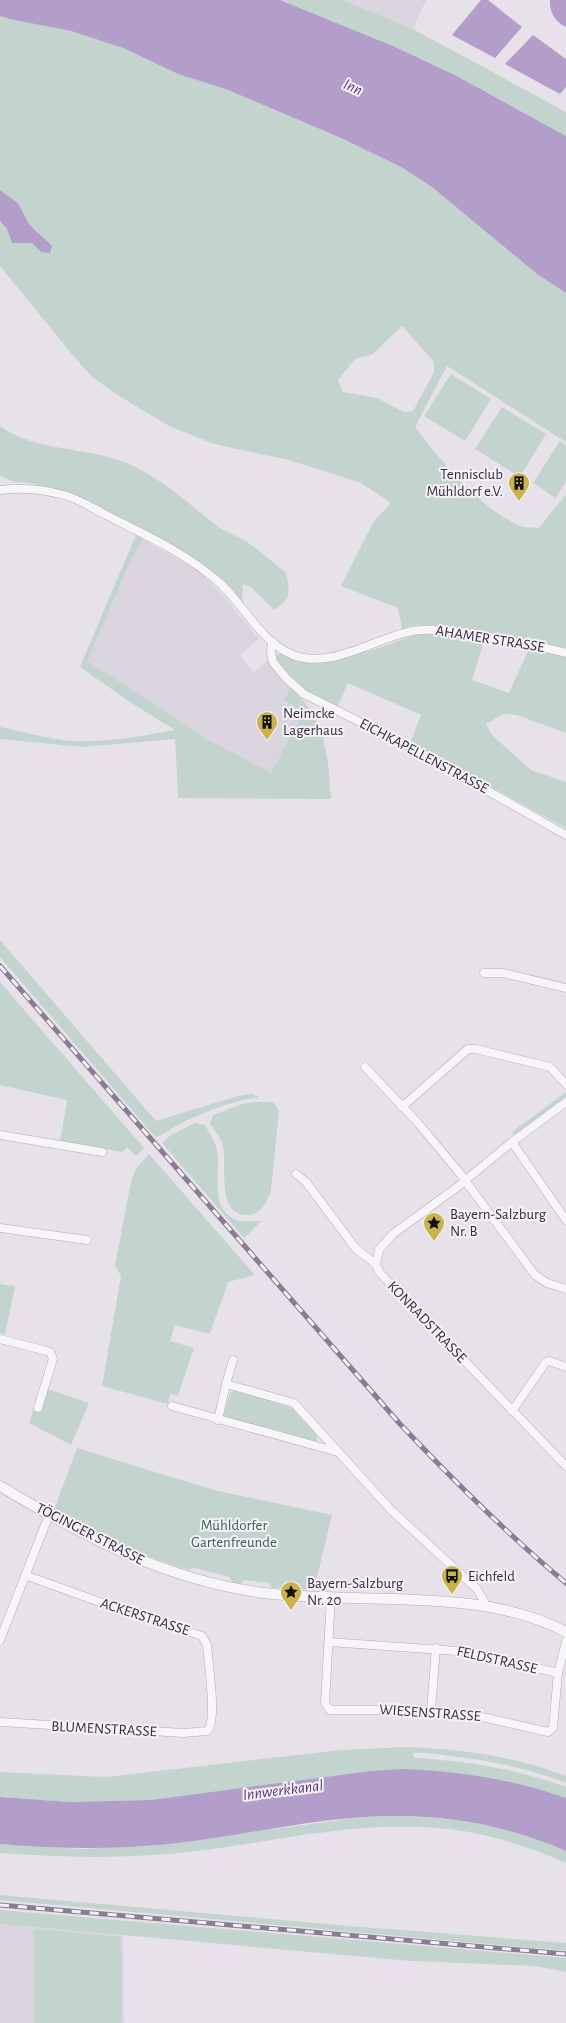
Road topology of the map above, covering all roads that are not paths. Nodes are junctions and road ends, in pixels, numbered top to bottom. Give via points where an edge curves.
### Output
1 (0, 490) edge
2 (272, 642) junction
3 (566, 653) edge
4 (566, 835) edge
5 (484, 973) dead end
6 (566, 988) edge
7 (364, 1067) dead end
8 (566, 1084) edge
9 (566, 1102) edge
10 (402, 1107) junction
11 (0, 1134) edge
12 (512, 1142) junction
13 (102, 1152) dead end
14 (296, 1174) dead end
15 (465, 1181) junction
16 (566, 1220) edge
17 (0, 1228) edge
18 (87, 1240) dead end
19 (376, 1264) junction
20 (566, 1289) edge
21 (0, 1339) edge
22 (233, 1360) dead end
23 (566, 1367) edge
24 (226, 1384) junction
25 (172, 1406) dead end
26 (38, 1408) dead end
27 (512, 1411) junction
28 (218, 1420) junction
29 (338, 1452) junction
30 (566, 1466) edge
31 (0, 1486) edge
32 (49, 1515) junction
33 (24, 1575) junction
34 (331, 1597) junction
35 (484, 1607) junction
36 (566, 1632) edge
37 (0, 1640) edge
38 (566, 1641) edge
39 (329, 1642) junction
40 (436, 1648) junction
41 (558, 1673) junction
42 (431, 1710) junction
43 (0, 1722) edge
44 (207, 1731) joint

1 - 2 street, EICHKAPELLENSTRASSE via 26,488 66,496 147,536 212,577
2 - 3 street, AHAMER STRASSE via 301,657 320,658 412,631 434,629
2 - 4 street, EICHKAPELLENSTRASSE via 274,662 304,694 414,749
5 - 6 street via 503,973
7 - 10 street
8 - 10 street via 550,1067 468,1049
9 - 12 street
10 - 15 street
11 - 13 street
12 - 15 street
12 - 16 street
14 - 19 street, KONRADSTRASSE via 306,1182 356,1249
15 - 19 street via 393,1234 379,1250
15 - 20 street via 535,1275
17 - 18 street
19 - 27 street, KONRADSTRASSE via 379,1272
21 - 26 street via 52,1355
22 - 24 street
23 - 27 street via 546,1362
24 - 28 street
24 - 29 street via 294,1403
25 - 28 street
27 - 30 street, KONRADSTRASSE
28 - 29 street
29 - 35 street via 391,1510 477,1589
31 - 32 street, TÖGINGER STRASSE
32 - 33 street
32 - 34 street, TÖGINGER STRASSE via 127,1555 197,1580 267,1593
33 - 37 street
33 - 44 street, ACKERSTRASSE via 202,1636 207,1645 212,1711 211,1726
34 - 35 street, TÖGINGER STRASSE
34 - 39 street, WIESENSTRASSE
35 - 36 street, TÖGINGER STRASSE via 539,1619
38 - 41 street, WIESENSTRASSE
39 - 40 street, FELDSTRASSE
39 - 42 street, WIESENSTRASSE via 325,1703 330,1710
40 - 41 street, FELDSTRASSE via 489,1656
40 - 42 street, FELDSTRASSE
41 - 42 street, WIESENSTRASSE via 553,1728 548,1732
43 - 44 street, BLUMENSTRASSE via 184,1734

